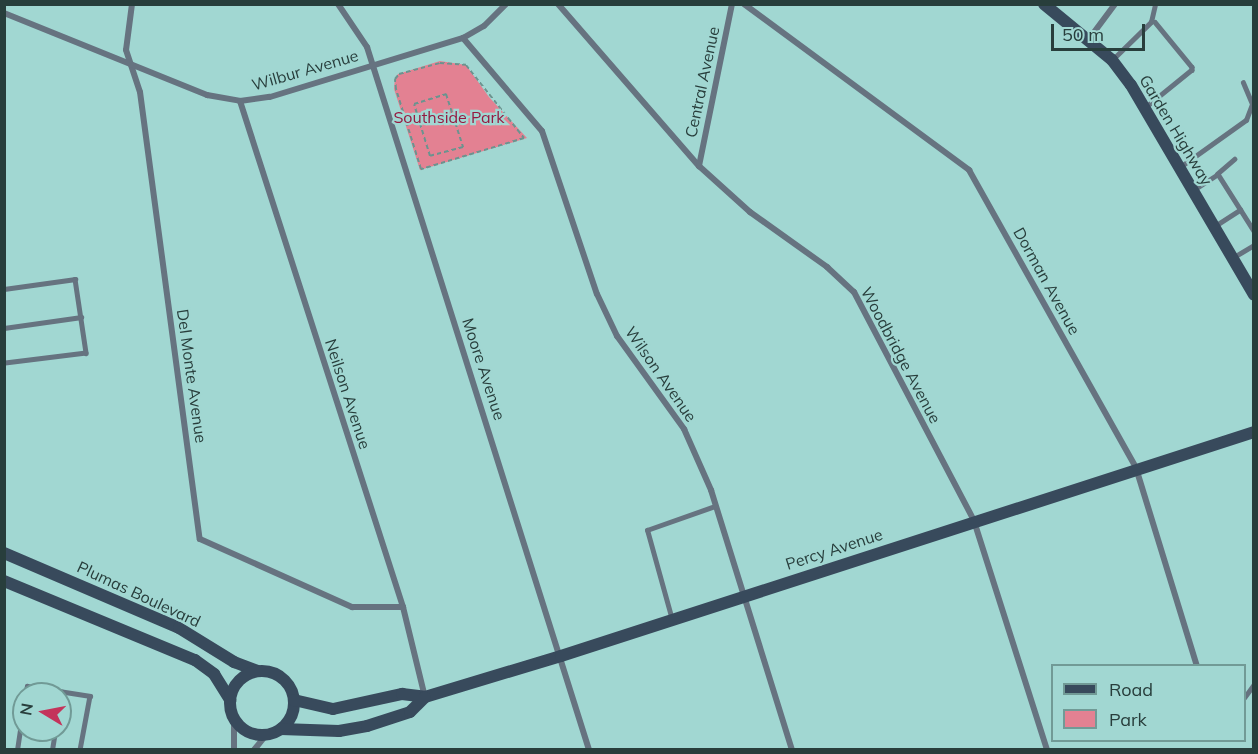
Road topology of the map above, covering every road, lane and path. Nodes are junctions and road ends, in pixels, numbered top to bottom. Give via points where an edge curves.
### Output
1 (132, 4) edge
2 (338, 4) edge
3 (506, 4) edge
4 (558, 4) edge
5 (732, 4) edge
6 (744, 4) edge
7 (1044, 4) edge
8 (1115, 4) edge
9 (1155, 4) edge
10 (4, 13) edge
11 (1152, 22) junction
12 (463, 38) junction
13 (1089, 39) junction
14 (1112, 60) junction
15 (130, 64) junction
16 (374, 65) junction
17 (1243, 83) dead end
18 (240, 101) junction
19 (1145, 108) junction
20 (418, 122) joint
21 (408, 125) joint
22 (1235, 159) dead end
23 (699, 166) junction
24 (1180, 167) junction
25 (1218, 174) junction
26 (1193, 190) junction
27 (1240, 210) junction
28 (1214, 226) junction
29 (1254, 231) edge
30 (1254, 245) edge
31 (1232, 258) junction
32 (4, 289) edge
33 (1253, 292) edge
34 (81, 317) junction
35 (4, 328) edge
36 (4, 363) edge
37 (1254, 432) edge
38 (1136, 468) junction
39 (715, 506) junction
40 (974, 521) junction
41 (4, 553) edge
42 (4, 580) edge
43 (743, 597) junction
44 (403, 607) junction
45 (672, 620) junction
46 (561, 656) junction
47 (1196, 664) edge
48 (257, 671) junction
49 (72, 693) edge
50 (425, 697) junction
51 (230, 700) junction
52 (294, 700) junction
53 (234, 720) junction
54 (281, 729) junction
55 (266, 735) junction
56 (81, 750) edge
57 (234, 750) edge
58 (254, 750) edge
59 (589, 750) edge
60 (792, 750) edge
61 (1047, 750) edge

1 - 15 street, Del Monte Avenue via 126,43
2 - 16 street, Moore Avenue via 367,47
3 - 12 street, Wilbur Avenue via 484,26
4 - 23 street, Woodbridge Avenue
5 - 23 street, Central Avenue
6 - 38 street, Dorman Avenue via 969,170
7 - 13 street, Garden Highway
8 - 13 street
9 - 11 lane
10 - 15 street, Wilbur Avenue
11 - 14 lane
11 - 19 lane via 1192,70
12 - 16 street, Wilbur Avenue
12 - 39 street, Wilson Avenue via 542,131 597,294 617,336 684,429
13 - 14 street, Garden Highway
14 - 19 street, Garden Highway
15 - 18 street, Wilbur Avenue via 207,95
15 - 44 street, Del Monte Avenue via 140,92 200,539 352,607
16 - 18 street, Wilbur Avenue via 270,97
16 - 46 street, Moore Avenue
17 - 24 lane via 1252,104 1246,120
18 - 44 street, Neilson Avenue
19 - 24 street, Garden Highway
20 - 20 path via 430,156 463,147 446,94 414,104
21 - 21 path via 396,89 399,74 440,63 466,65 524,138 421,169
22 - 25 lane
23 - 40 street, Woodbridge Avenue via 750,212 827,267 854,292
24 - 26 street, Garden Highway
25 - 26 lane
25 - 27 lane
26 - 28 street, Garden Highway
27 - 28 lane
27 - 29 lane
28 - 31 street, Garden Highway
30 - 31 lane
31 - 33 street, Garden Highway
32 - 34 lane via 75,279
34 - 35 lane
34 - 36 lane via 86,353
37 - 38 street, Percy Avenue
38 - 40 street, Percy Avenue
38 - 47 street, Dorman Avenue
39 - 43 street, Wilson Avenue
39 - 45 lane via 647,530
40 - 43 street, Percy Avenue
40 - 61 street, Woodbridge Avenue
41 - 48 street, Plumas Boulevard via 179,628 234,662
42 - 51 street via 195,660 214,674
43 - 45 street, Percy Avenue
43 - 60 street, Wilson Avenue
44 - 50 street, Neilson Avenue
45 - 46 street, Percy Avenue
46 - 50 street, Percy Avenue
46 - 59 street, Moore Avenue
48 - 51 street via 238,681
48 - 52 street via 277,674
49 - 56 lane via 90,696
50 - 52 street, Percy Avenue via 402,694 333,709
50 - 54 street, Percy Avenue via 410,712 367,726 339,731
51 - 53 street
52 - 54 street via 289,721
53 - 55 street via 243,729
53 - 57 street
54 - 55 street
55 - 58 street

